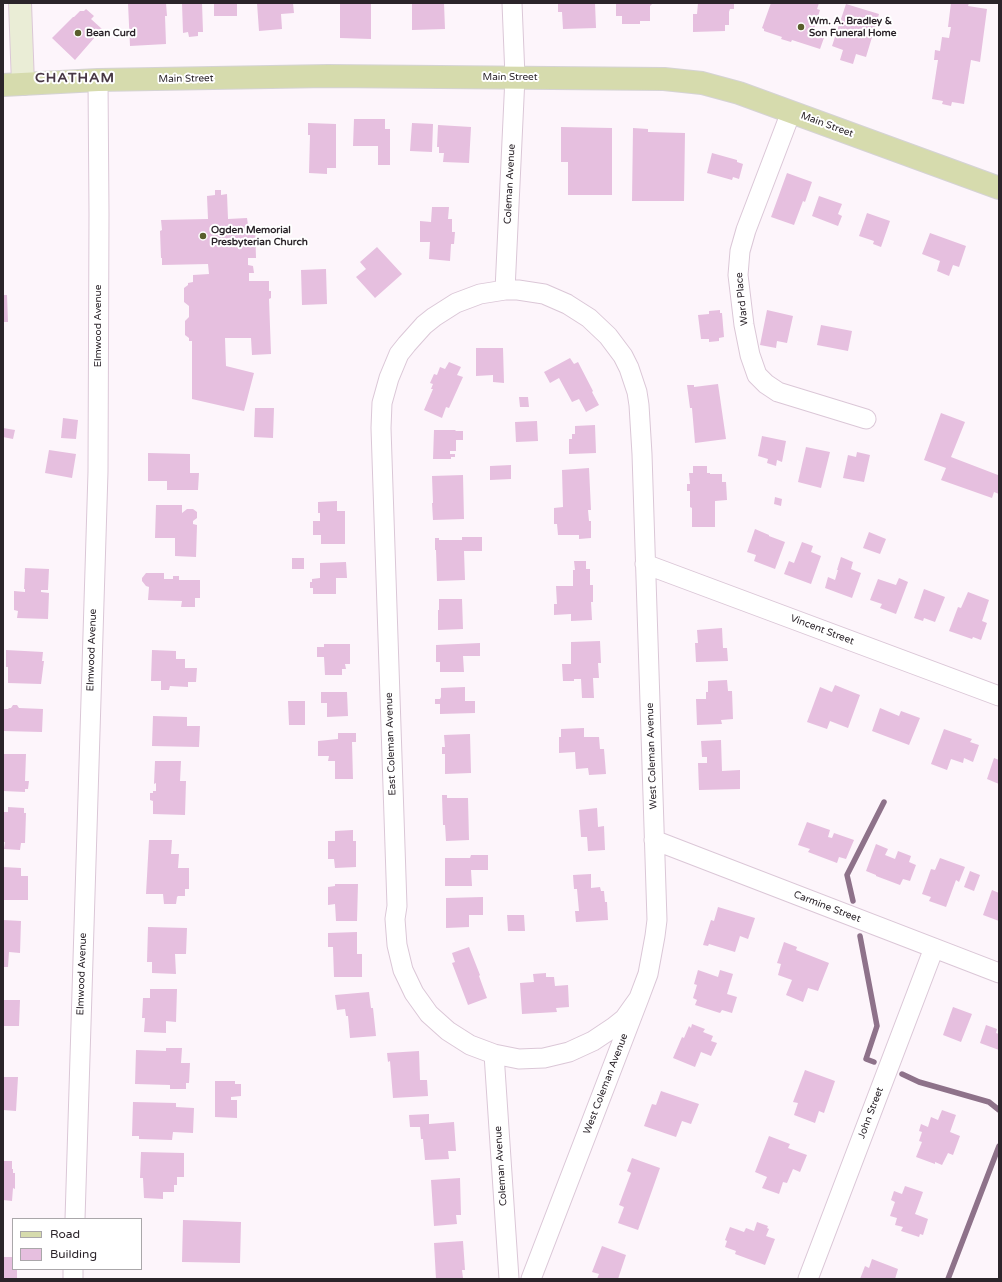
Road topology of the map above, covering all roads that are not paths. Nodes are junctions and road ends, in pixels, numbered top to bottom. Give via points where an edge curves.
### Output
1 (20, 3) edge
2 (512, 3) edge
3 (514, 77) junction
4 (98, 80) junction
5 (13, 84) edge
6 (791, 112) junction
7 (999, 188) edge
8 (505, 290) junction
9 (866, 419) dead end
10 (645, 564) junction
11 (999, 696) edge
12 (654, 840) junction
13 (934, 948) junction
14 (999, 973) edge
15 (639, 998) junction
16 (494, 1054) junction
17 (75, 1218) edge
18 (509, 1279) edge
19 (532, 1279) edge
20 (808, 1279) edge

1 - 5 main road
2 - 3 street, Coleman Avenue
3 - 4 main road, Main Street via 340,76
3 - 6 main road, Main Street via 664,79 740,93
3 - 8 street, Coleman Avenue
4 - 5 main road, Main Street
4 - 17 street, Elmwood Avenue via 98,472
6 - 7 main road, Main Street
6 - 9 street, Ward Place via 740,251 738,275 750,354 757,375 778,392
8 - 10 street, West Coleman Avenue via 544,294 568,304 589,318 608,336 623,356 635,386 639,405
8 - 16 street, East Coleman Avenue via 480,294 456,303 429,321 411,339 399,354 389,378 382,402 381,428 397,945 403,970 414,993 429,1014 448,1031 470,1045
10 - 11 street, Vincent Street
10 - 12 street, West Coleman Avenue
12 - 13 street, Carmine Street
12 - 15 street, West Coleman Avenue via 657,920 648,974
13 - 14 street, Carmine Street
13 - 20 street, John Street
15 - 16 street, East Coleman Avenue via 614,1028 593,1042 569,1052 544,1058 519,1059
15 - 19 street, West Coleman Avenue
16 - 18 street, Coleman Avenue

